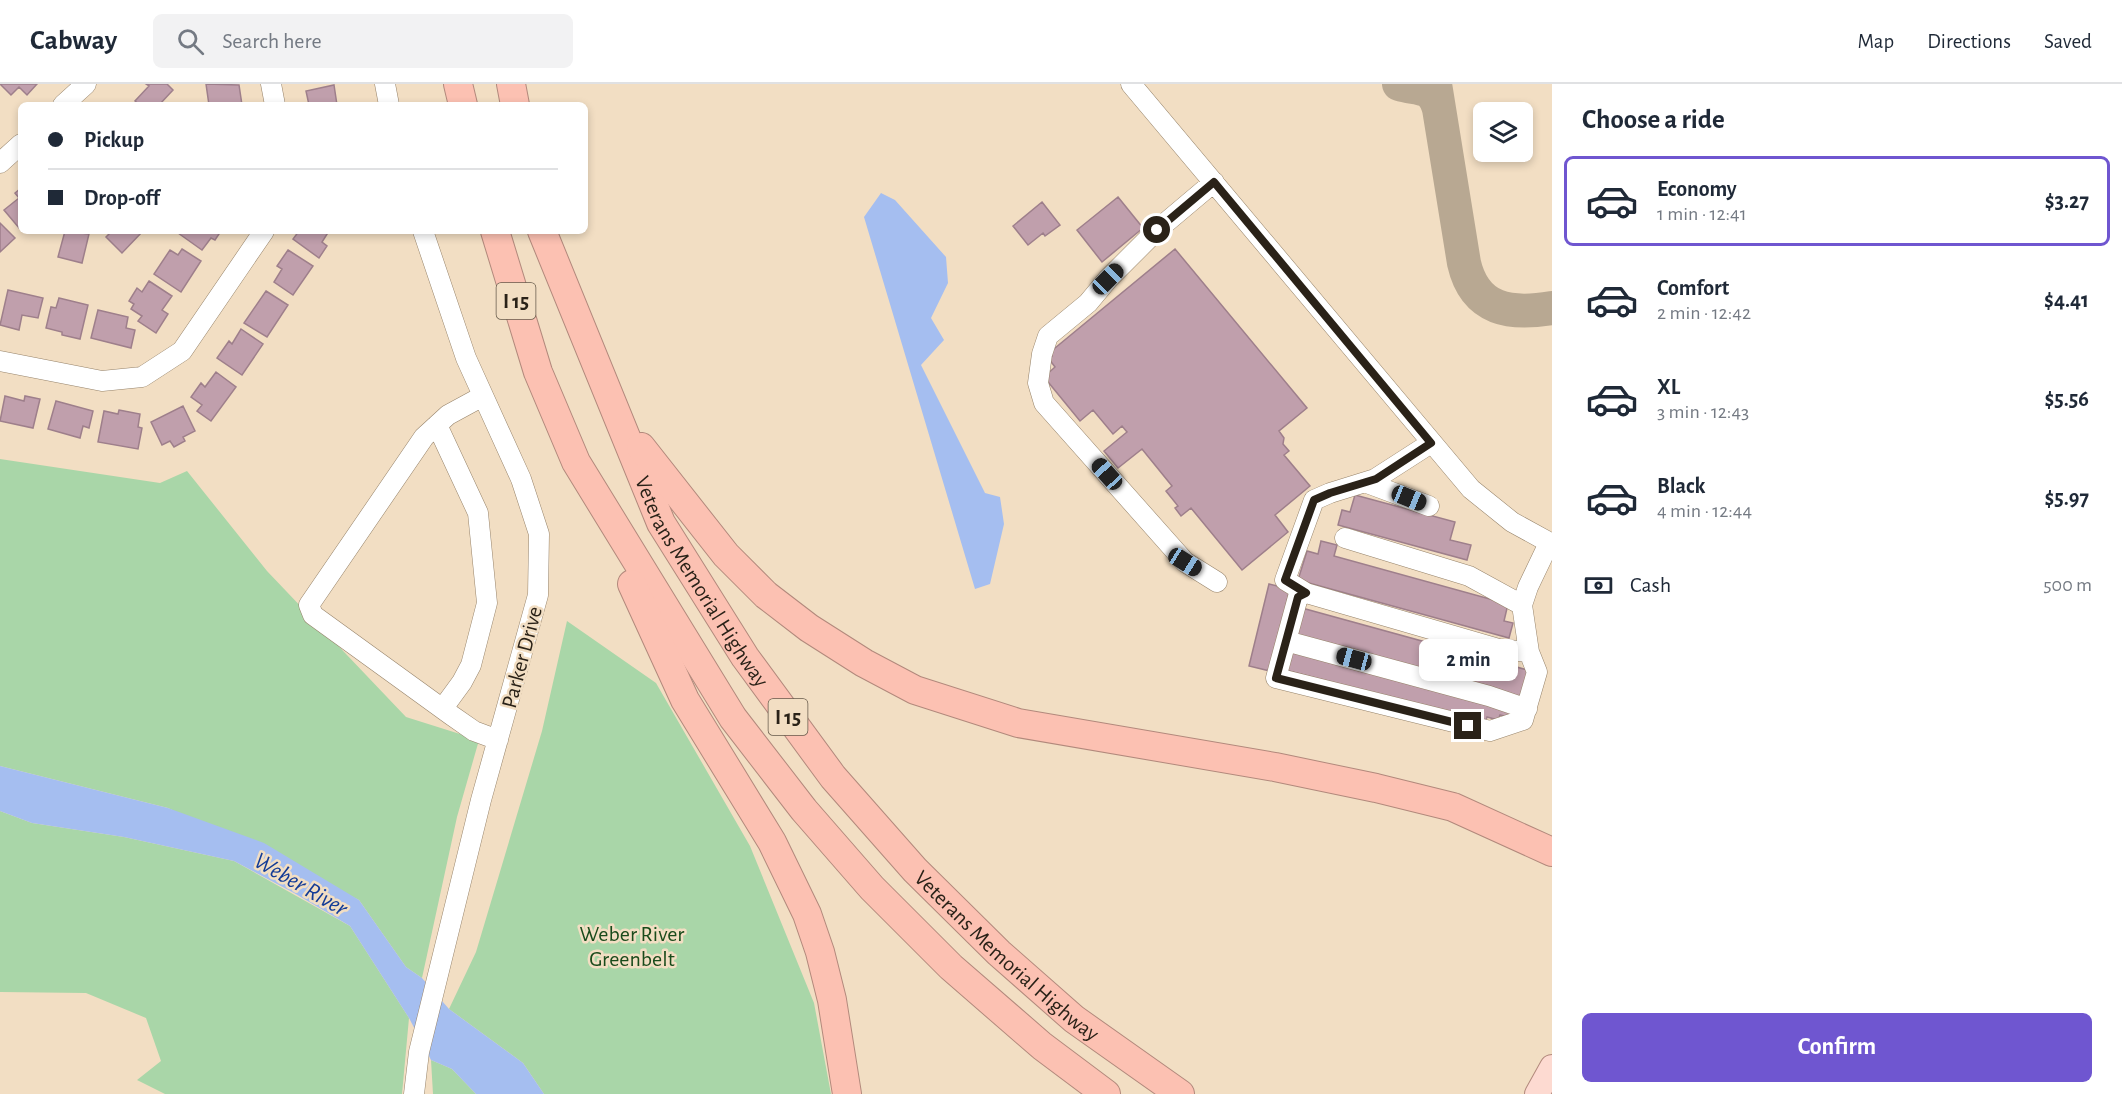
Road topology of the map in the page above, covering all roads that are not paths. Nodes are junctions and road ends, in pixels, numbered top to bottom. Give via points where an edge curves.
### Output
1 (86, 84) edge
2 (271, 84) edge
3 (385, 84) edge
4 (458, 84) edge
5 (511, 84) edge
6 (1131, 84) edge
7 (66, 102) edge
8 (274, 102) edge
9 (388, 102) edge
10 (462, 102) edge
11 (514, 102) edge
12 (18, 147) edge
13 (0, 163) edge
14 (1214, 182) junction
15 (262, 234) edge
16 (424, 234) edge
17 (496, 234) edge
18 (543, 234) edge
19 (0, 362) edge
20 (483, 396) junction
21 (620, 419) junction
22 (437, 425) junction
23 (1431, 443) junction
24 (576, 462) junction
25 (1366, 483) junction
26 (1429, 506) dead end
27 (1345, 538) dead end
28 (1551, 543) edge
29 (1217, 582) dead end
30 (1306, 593) junction
31 (1522, 605) junction
32 (1286, 641) junction
33 (1529, 652) junction
34 (443, 708) junction
35 (1527, 709) junction
36 (498, 740) junction
37 (1552, 852) edge
38 (1552, 1067) edge
39 (414, 1094) edge
40 (847, 1094) edge
41 (1106, 1094) edge
42 (1180, 1094) edge
43 (1537, 1094) edge

1 - 7 street
2 - 8 street
3 - 9 street
4 - 10 highway
5 - 11 highway
6 - 14 street
12 - 13 street
14 - 23 street
14 - 29 street via 1157,230 1088,303 1048,336 1038,383 1044,403 1185,562
15 - 19 street via 182,351 142,377 102,381
16 - 20 street, Parker Drive
17 - 24 highway, Veterans Memorial Highway / I 15 via 538,372
18 - 21 highway, Veterans Memorial Highway / I 15
20 - 22 street
20 - 36 street, Parker Drive via 539,534 538,595
21 - 37 highway via 726,555 766,595 827,640 915,690 1018,723 1275,766 1453,807
21 - 42 highway, Veterans Memorial Highway / I 15 via 661,523 745,657 833,777 915,870 999,953 1074,1019
22 - 34 street via 478,513 487,603 471,665
22 - 34 street via 417,446 309,605 313,615
23 - 25 street
23 - 28 street via 1471,489 1512,522
24 - 40 highway via 685,700 772,842 807,914 832,1000
24 - 41 highway, Veterans Memorial Highway / I 15 via 732,718 804,810 872,888 951,967 1042,1046
25 - 26 street
25 - 30 street via 1314,500 1285,580
27 - 31 street via 1469,576
28 - 31 street
30 - 32 street via 1298,597
30 - 33 street via 1499,649
31 - 33 street
32 - 35 street
32 - 35 street via 1276,678 1490,731 1524,720
33 - 35 street via 1538,672
34 - 36 street via 474,731
36 - 39 street, Parker Drive via 419,1053
38 - 43 main road

